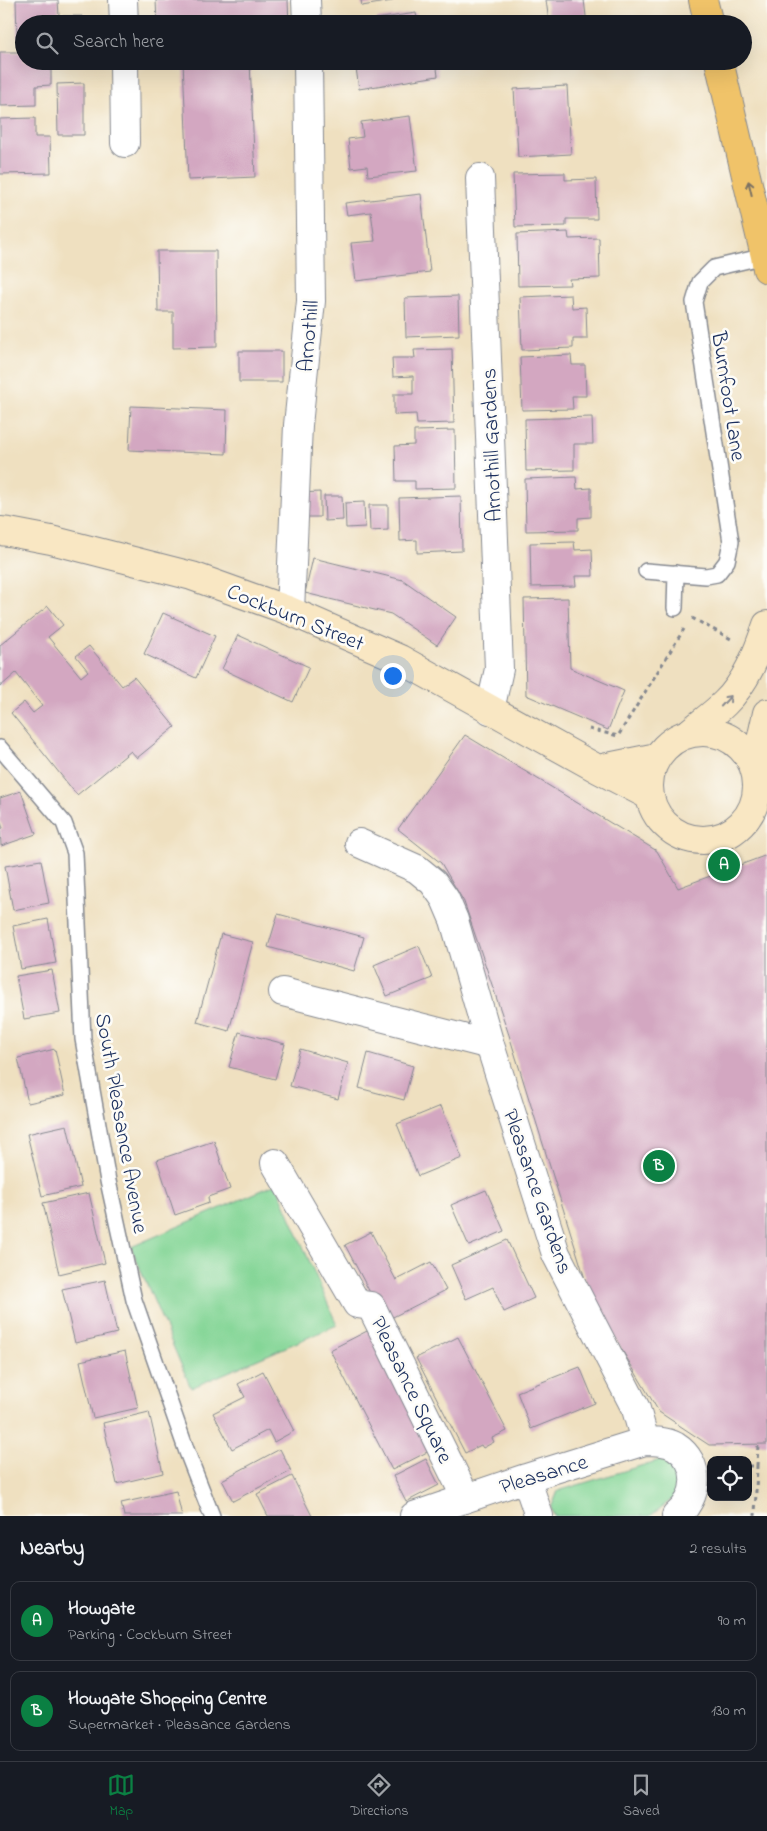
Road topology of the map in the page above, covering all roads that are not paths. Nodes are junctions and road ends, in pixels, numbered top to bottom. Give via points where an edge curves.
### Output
1 (123, 0) edge
2 (306, 0) edge
3 (703, 0) edge
4 (124, 15) edge
5 (307, 15) edge
6 (707, 15) edge
7 (124, 70) edge
8 (308, 70) edge
9 (721, 70) edge
10 (125, 143) dead end
11 (480, 178) dead end
12 (766, 263) edge
13 (0, 532) edge
14 (646, 571) dead end
15 (676, 573) junction
16 (674, 608) road end
17 (290, 611) junction
18 (767, 625) edge
19 (490, 710) junction
20 (767, 713) edge
21 (690, 733) junction
22 (0, 748) edge
23 (657, 757) junction
24 (755, 768) junction
25 (598, 769) junction
26 (650, 796) junction
27 (757, 814) edge
28 (359, 843) dead end
29 (283, 992) dead end
30 (490, 1045) junction
31 (274, 1163) dead end
32 (645, 1441) junction
33 (526, 1478) junction
34 (466, 1498) junction
35 (212, 1516) edge
36 (414, 1516) edge
37 (539, 1516) edge
38 (676, 1516) edge

1 - 4 street
2 - 5 street
3 - 6 main road
7 - 10 street
8 - 17 street, Arnothill via 311,300 298,425
12 -> 9 main road
11 - 19 street, Arnothill Gardens via 499,669
12 - 15 lane, Burnfoot Lane via 714,268 700,282 694,302 731,542 727,561 717,574
13 - 17 main road, Cockburn Street via 51,540 192,576
14 - 15 lane, Burnfoot Lane
15 - 16 lane
17 - 19 main road, Cockburn Street via 400,659
21 -> 18 main road via 726,702 742,681 758,653
19 - 25 main road, Cockburn Street
20 - 24 main road
21 - 23 main road via 672,741
21 - 24 main road via 709,732 729,738 744,750
22 - 35 lane, South Pleasance Avenue via 64,823 75,853 83,1039 108,1181 134,1300 186,1452
23 - 25 main road
23 - 26 main road via 650,774
24 - 27 main road
25 - 26 main road, Cockburn Street
26 - 27 main road via 656,814 668,828 684,837 718,838
28 - 30 street, Pleasance Gardens via 417,869 433,882 445,900 454,920
29 - 30 street
30 - 32 street, Pleasance Gardens via 556,1254 636,1409
31 - 34 street, Pleasance Square via 357,1304 371,1306
32 - 33 street, Pleasance
32 - 38 street via 674,1446 692,1468 695,1482 691,1499
33 - 34 street, Pleasance
33 - 37 street
34 - 36 street, Pleasance

